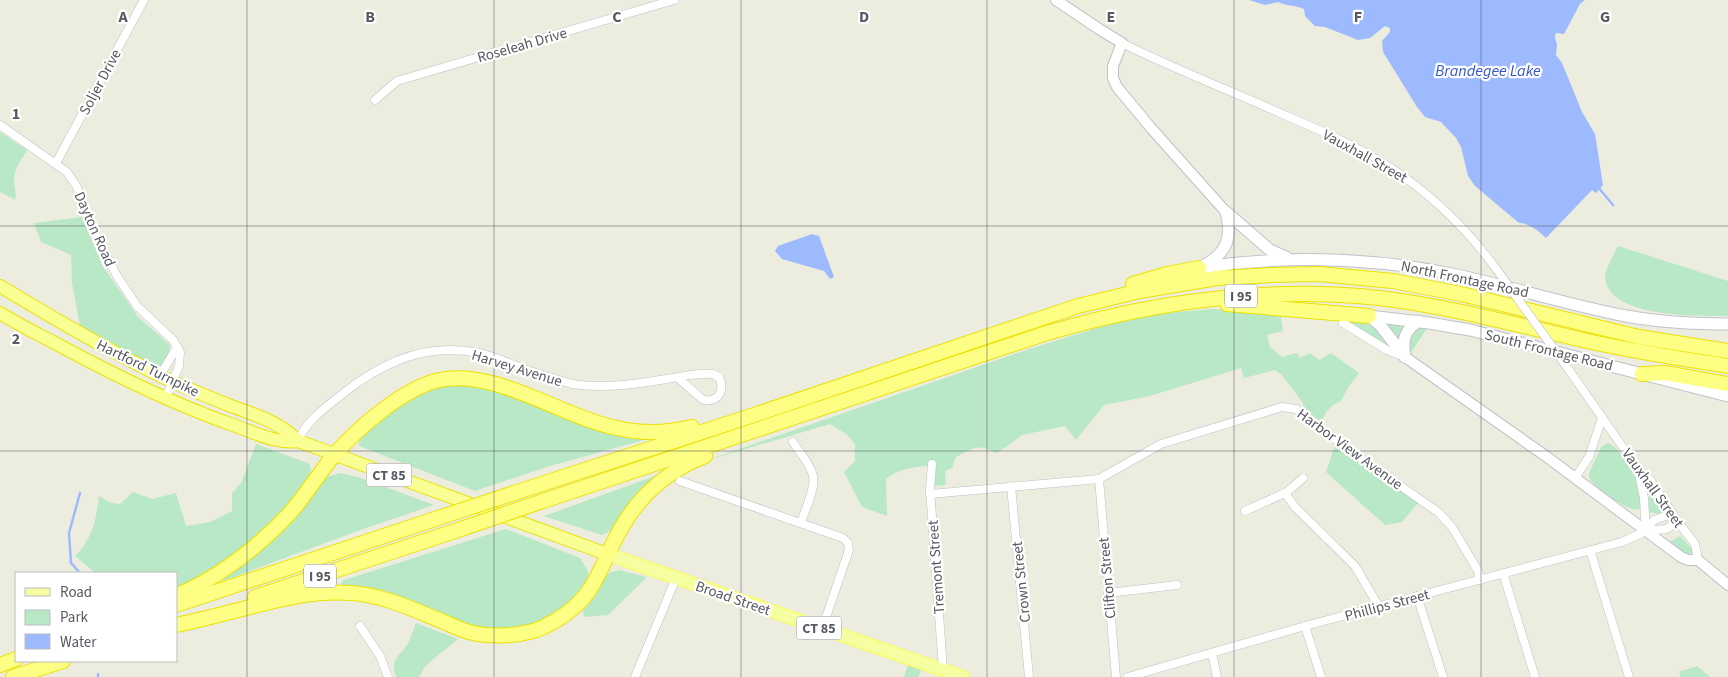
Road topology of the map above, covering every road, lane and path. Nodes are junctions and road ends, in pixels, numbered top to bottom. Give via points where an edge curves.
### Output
1 (144, 0) edge
2 (674, 0) edge
3 (1056, 0) edge
4 (1122, 42) junction
5 (375, 100) dead end
6 (0, 125) edge
7 (56, 163) junction
8 (1226, 212) junction
9 (1291, 259) junction
10 (1199, 268) junction
11 (0, 286) edge
12 (1194, 301) junction
13 (1094, 302) junction
14 (0, 313) edge
15 (1369, 316) junction
16 (1419, 321) junction
17 (1343, 323) dead end
18 (1728, 324) edge
19 (177, 346) junction
20 (1728, 351) edge
21 (1405, 357) junction
22 (1728, 366) edge
23 (157, 374) junction
24 (1642, 374) junction
25 (678, 378) junction
26 (172, 382) junction
27 (1728, 384) edge
28 (1728, 396) edge
29 (165, 399) junction
30 (751, 416) junction
31 (1602, 418) junction
32 (767, 426) junction
33 (298, 441) junction
34 (793, 442) dead end
35 (335, 454) junction
36 (932, 464) dead end
37 (1638, 469) junction
38 (1303, 478) dead end
39 (1575, 478) junction
40 (1099, 479) junction
41 (680, 482) dead end
42 (1011, 486) junction
43 (1285, 493) junction
44 (930, 494) junction
45 (1245, 511) dead end
46 (1672, 514) junction
47 (504, 516) joint
48 (801, 522) junction
49 (1678, 522) junction
50 (1646, 531) junction
51 (1590, 550) junction
52 (607, 554) junction
53 (1698, 560) junction
54 (1503, 574) junction
55 (676, 578) junction
56 (1480, 580) junction
57 (1728, 584) edge
58 (1177, 585) dead end
59 (1108, 592) junction
60 (178, 595) edge
61 (1418, 596) junction
62 (178, 604) edge
63 (1379, 607) junction
64 (178, 623) edge
65 (178, 624) edge
66 (360, 626) dead end
67 (1305, 626) junction
68 (822, 629) junction
69 (1212, 653) junction
70 (15, 659) edge
71 (60, 662) edge
72 (0, 665) edge
73 (942, 670) junction
74 (13, 677) edge
75 (388, 677) edge
76 (635, 677) edge
77 (963, 677) edge
78 (1028, 677) edge
79 (1116, 677) edge
80 (1128, 677) edge
81 (1217, 677) edge
82 (1321, 677) edge
83 (1443, 677) edge
84 (1535, 677) edge
85 (1629, 677) edge

1 - 7 street, Soljer Drive
2 - 5 street, Roseleah Drive via 397,81
3 - 4 street, Vauxhall Street
4 - 8 street via 1113,71 1117,87
4 - 31 street, Vauxhall Street, bridge via 1335,137 1409,180 1466,231
6 - 7 street, Dayton Road
7 - 19 street, Dayton Road via 77,187 85,214 117,276 137,306
8 - 9 main road via 1270,250
8 - 10 main road via 1229,231 1226,246
9 - 10 main road, North Frontage Road
9 - 18 main road, North Frontage Road via 1345,260 1420,268 1622,315 1673,322
10 - 13 highway via 1137,283
11 - 23 highway, Hartford Turnpike / CT 85 via 65,326
12 - 15 highway
12 - 22 highway, I 95 via 1288,294 1387,299 1465,312 1625,349
12 - 32 highway, I 95 via 1146,308 1075,325
13 - 20 highway, I 95 via 1163,286 1227,277 1284,274 1358,277 1425,286 1632,336
13 - 30 highway, I 95
14 - 29 highway, Hartford Turnpike / CT 85
15 - 16 main road, South Frontage Road
15 - 21 main road
16 - 21 main road via 1404,337
16 - 24 main road, South Frontage Road via 1470,330
17 - 21 street, Vauxhall Street via 1393,354
19 - 23 street via 164,369
19 - 26 street via 180,352
21 - 39 street, Vauxhall Street
23 - 26 highway, Hartford Turnpike / CT 85
24 - 27 highway via 1664,372
24 - 28 main road, South Frontage Road
25 - 25 street, Harvey Avenue via 714,374 721,382 721,391 712,400 704,400
25 - 33 street, Harvey Avenue via 583,386 476,352 423,352 389,363 363,378 309,422
26 - 29 street
26 - 33 highway, Hartford Turnpike / CT 85 via 271,421
29 - 33 highway, Hartford Turnpike / CT 85 via 269,438
30 - 35 highway via 716,420 667,432 618,429 497,384 459,378 425,384 410,392
30 - 62 highway, I 95, bridge
31 - 37 street, Vauxhall Street
31 - 39 street via 1589,457
32 - 52 highway via 730,446 689,462 655,486 624,523
32 - 64 highway, I 95, bridge
33 - 35 highway, Hartford Turnpike / CT 85
34 - 48 street via 813,476
35 - 47 highway, Hartford Turnpike / CT 85
35 - 60 highway via 290,512 264,539 227,568
36 - 44 street, Tremont Street
37 - 46 street, Vauxhall Street via 1651,481
37 - 50 street
38 - 43 street
39 - 50 street, Vauxhall Street
40 - 42 street
40 - 56 street, Harbor View Avenue via 1161,444 1282,408 1296,409 1447,520 1478,571
40 - 59 street, Clifton Street
41 - 48 street
42 - 44 street
42 - 78 street, Crown Street
43 - 45 street
43 - 63 street via 1355,566
44 - 73 street, Tremont Street
46 - 49 street, Vauxhall Street
46 - 50 street, Phillips Street via 1654,520
47 - 52 highway, Broad Street / CT 85
48 - 68 street via 843,538 848,543 849,550
49 - 50 street, Phillips Street via 1666,529
49 - 53 street, Vauxhall Street via 1695,544
50 - 51 street, Phillips Street via 1628,540
50 - 53 street, Vauxhall Street via 1681,557
51 - 54 street, Phillips Street
51 - 85 street
52 - 55 main road, Broad Street / CT 85
52 - 65 highway via 590,591 558,619 532,631 471,633 390,600 350,593 288,598
53 - 57 street, Vauxhall Street
54 - 56 street, Phillips Street
54 - 84 street
55 - 68 main road, Broad Street / CT 85
55 - 76 street
56 - 61 street, Phillips Street
58 - 59 street
59 - 79 street, Clifton Street
61 - 63 street, Phillips Street
61 - 83 street
63 - 67 street, Phillips Street
66 - 75 street via 380,656
67 - 69 street, Phillips Street
67 - 82 street
68 - 73 main road, Broad Street / CT 85
69 - 80 street, Phillips Street
69 - 81 street
70 - 72 highway
71 - 74 highway
73 - 77 main road, Broad Street / CT 85

